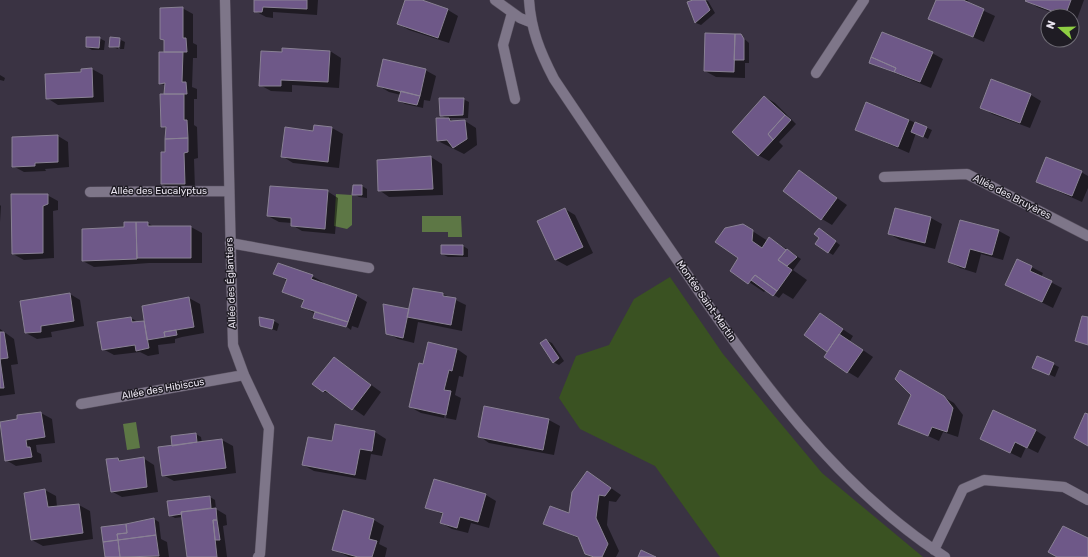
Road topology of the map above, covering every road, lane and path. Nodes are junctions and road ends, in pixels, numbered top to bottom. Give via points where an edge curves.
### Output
1 (225, 0) edge
2 (494, 0) edge
3 (529, 0) edge
4 (864, 0) edge
5 (512, 13) junction
6 (530, 22) junction
7 (816, 73) dead end
8 (515, 99) dead end
9 (884, 178) dead end
10 (229, 191) junction
11 (90, 192) dead end
12 (1088, 236) edge
13 (230, 243) junction
14 (369, 268) dead end
15 (244, 375) junction
16 (81, 404) dead end
17 (1088, 500) edge
18 (934, 550) junction
19 (258, 557) edge
20 (945, 557) edge

1 - 10 street, Allée des Églantiers
2 - 5 street
3 - 6 street, Montée Saint-Martin
4 - 7 street
5 - 6 street
5 - 8 street via 503,45
6 - 18 street, Montée Saint-Martin via 554,79 735,344 791,415 836,466 896,522
9 - 12 street, Allée des Bruyères via 967,174
10 - 11 street, Allée des Eucalyptus
10 - 13 street, Allée des Églantiers
13 - 14 street
13 - 15 street, Allée des Églantiers via 233,345
15 - 16 street, Allée des Hibiscus
15 - 19 street, Allée des Églantiers via 269,428
17 - 18 street via 1064,487 984,480 963,489
18 - 20 street, Montée Saint-Martin

